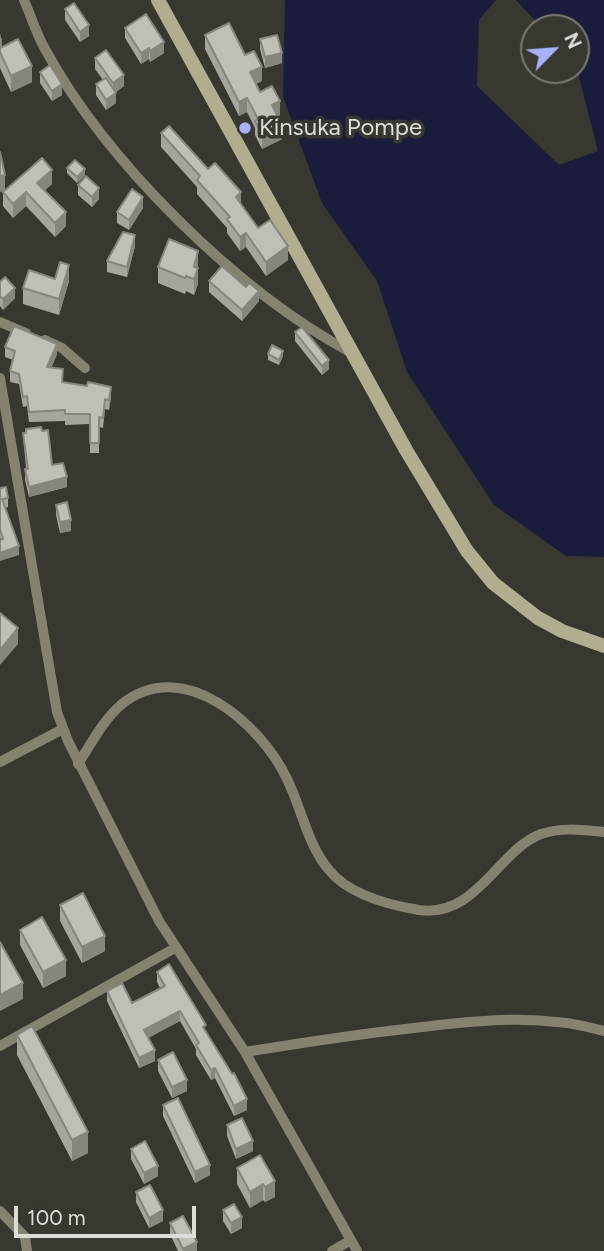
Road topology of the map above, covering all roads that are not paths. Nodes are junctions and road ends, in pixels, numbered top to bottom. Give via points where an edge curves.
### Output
1 (24, 0) edge
2 (158, 0) edge
3 (0, 322) edge
4 (353, 354) junction
5 (85, 368) dead end
6 (0, 378) edge
7 (604, 646) edge
8 (63, 729) junction
9 (0, 762) edge
10 (78, 764) junction
11 (604, 832) edge
12 (175, 948) junction
13 (604, 1031) edge
14 (0, 1046) edge
15 (245, 1052) junction
16 (0, 1211) edge
17 (351, 1240) junction
18 (27, 1251) edge
19 (332, 1251) edge
20 (357, 1251) edge

1 - 4 street via 67,86 141,180 239,274
2 - 4 main road
3 - 5 street via 62,348
4 - 7 main road via 436,502 479,568 538,618
6 - 8 street
8 - 9 street
8 - 10 street
10 - 11 street via 103,724 124,703 170,688 196,692 248,725 271,751 316,853 330,872 346,886 380,901 421,910 456,904 539,835 567,828
10 - 12 street
12 - 14 street
12 - 15 street
13 - 15 street via 564,1022 490,1019
15 - 17 street
16 - 18 street via 25,1237
17 - 19 street
17 - 20 street

